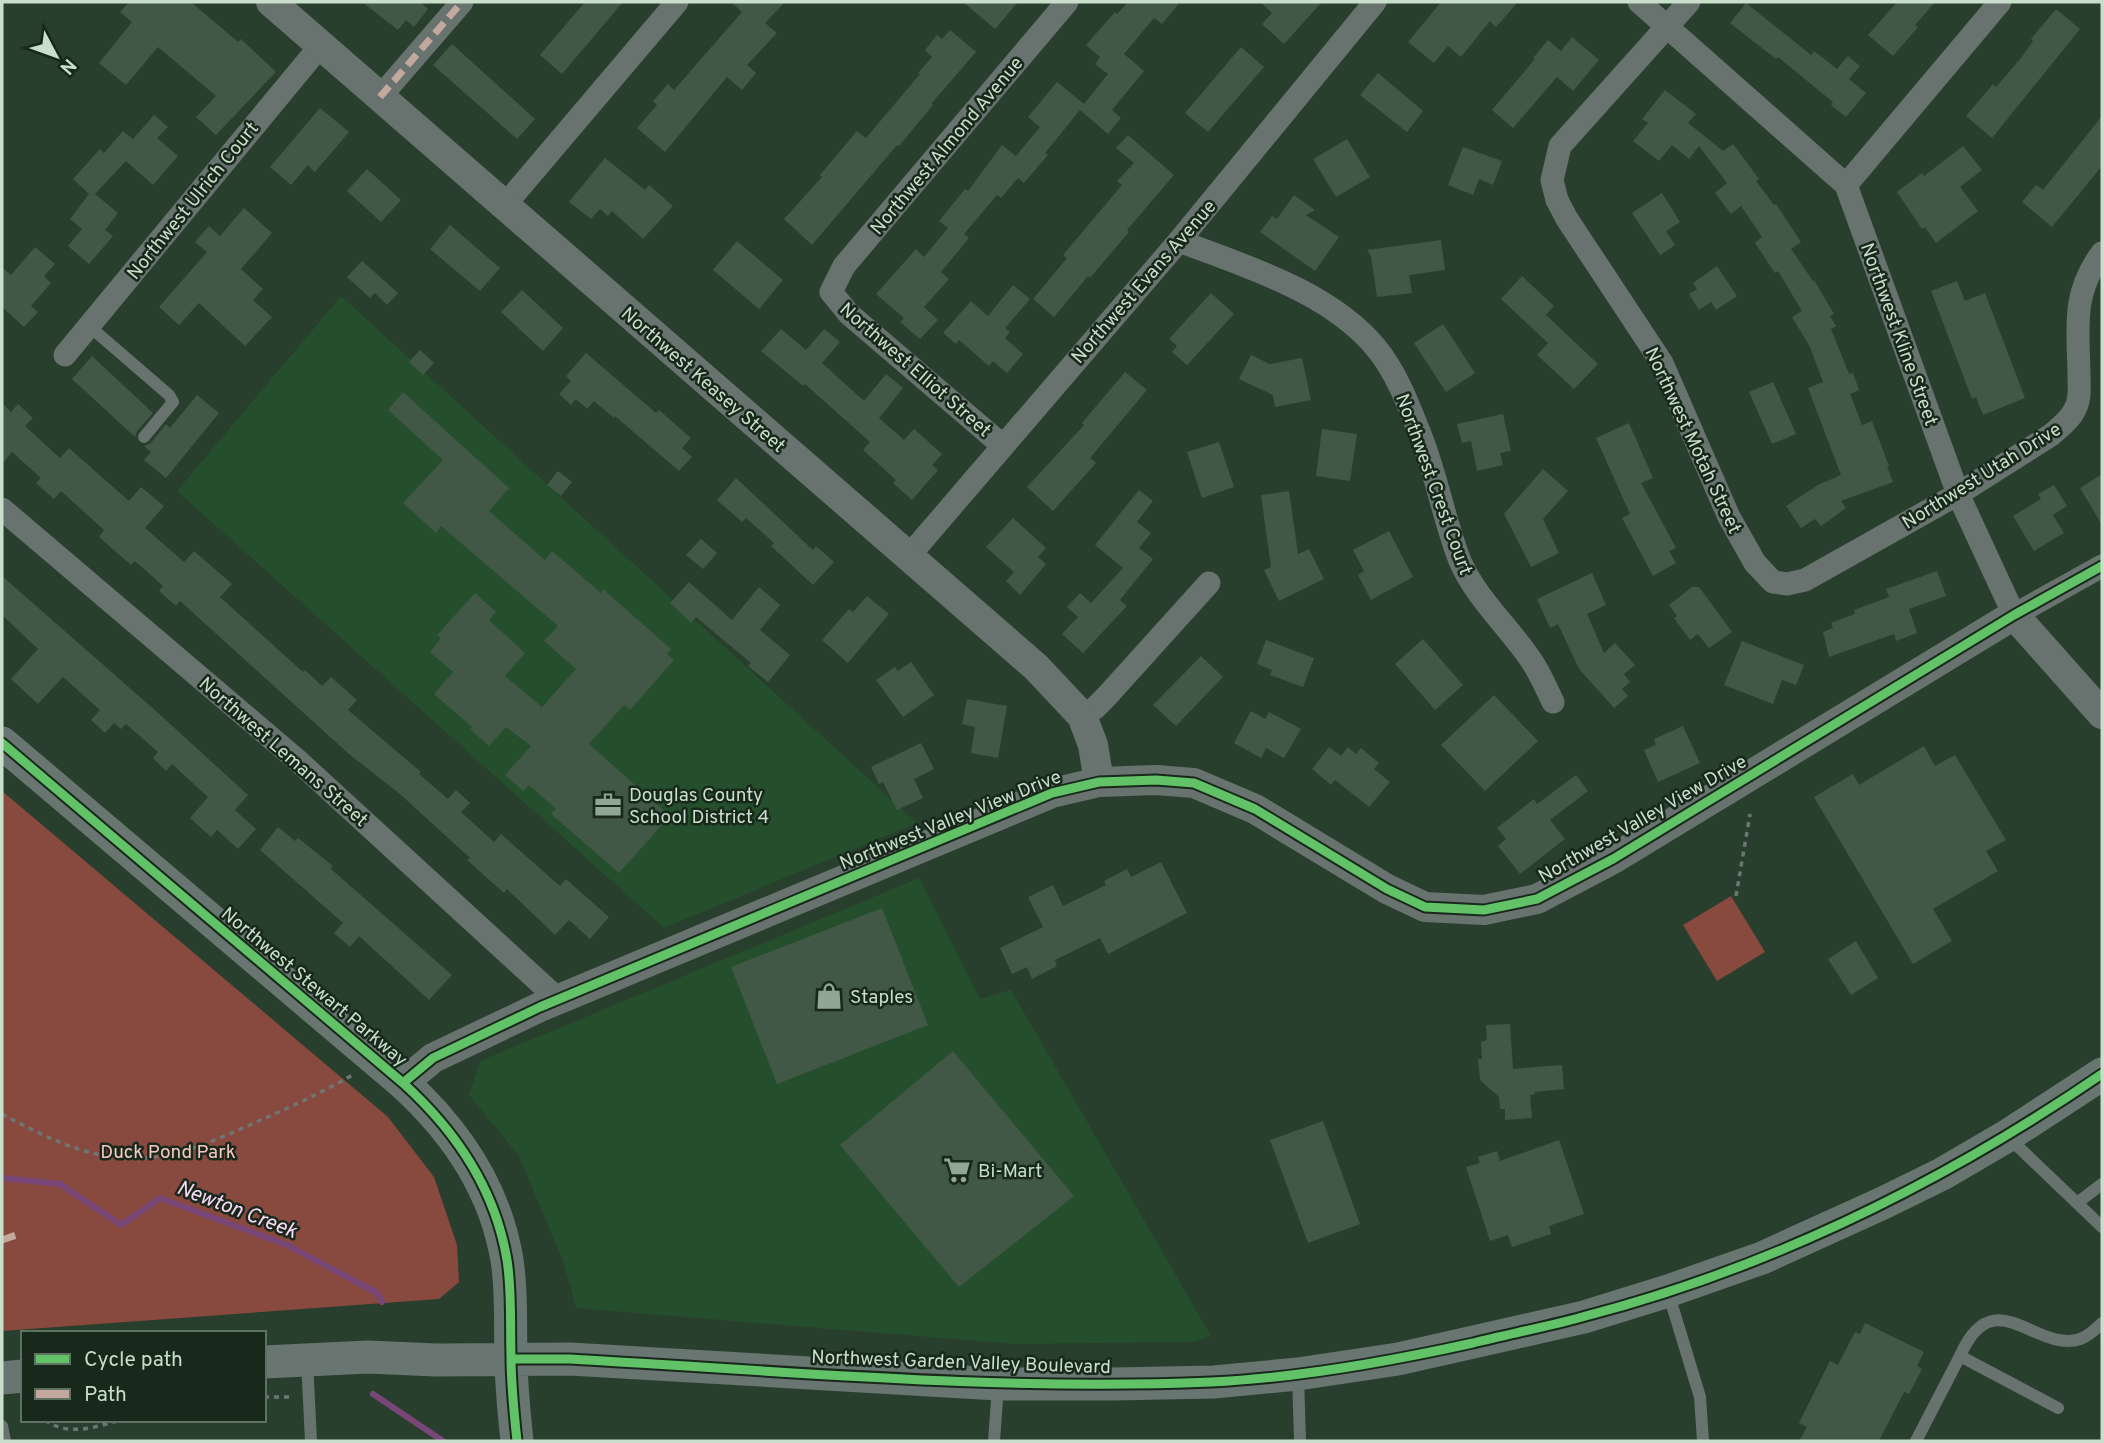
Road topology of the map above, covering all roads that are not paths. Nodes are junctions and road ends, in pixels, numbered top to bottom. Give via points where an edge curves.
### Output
1 (271, 2) edge
2 (461, 2) edge
3 (677, 2) edge
4 (1068, 2) edge
5 (1375, 2) edge
6 (1639, 2) edge
7 (1689, 2) edge
8 (2000, 2) edge
9 (1669, 26) junction
10 (321, 45) junction
11 (380, 97) junction
12 (1846, 185) junction
13 (504, 206) junction
14 (1179, 241) junction
15 (2102, 253) edge
16 (831, 292) joint
17 (89, 326) junction
18 (65, 355) dead end
19 (144, 438) dead end
20 (1002, 444) junction
21 (1958, 494) junction
22 (2, 509) edge
23 (908, 557) junction
24 (2102, 566) edge
25 (1773, 582) joint
26 (1209, 583) dead end
27 (2014, 615) junction
28 (1553, 702) dead end
29 (2102, 714) edge
30 (1082, 716) junction
31 (2, 743) edge
32 (1100, 782) junction
33 (559, 1000) junction
34 (2102, 1074) edge
35 (403, 1083) junction
36 (2007, 1136) junction
37 (2102, 1184) edge
38 (2077, 1203) junction
39 (2102, 1227) edge
40 (1668, 1291) junction
41 (2102, 1323) edge
42 (1960, 1356) junction
43 (511, 1359) junction
44 (307, 1360) junction
45 (266, 1362) edge
46 (1298, 1374) junction
47 (21, 1376) edge
48 (2, 1378) edge
49 (998, 1384) junction
50 (2059, 1408) dead end
51 (2, 1426) edge
52 (5, 1441) edge
53 (311, 1441) edge
54 (517, 1441) edge
55 (994, 1441) edge
56 (1300, 1441) edge
57 (1703, 1441) edge
58 (1916, 1441) edge

1 - 10 street, Northwest Keasey Street
2 - 11 street
3 - 13 street
4 - 16 street, Northwest Almond Avenue via 844,265
5 - 14 street, Northwest Evans Avenue
6 - 9 street, Northwest Kline Street
7 - 9 street
8 - 12 street
9 - 12 street, Northwest Kline Street
9 - 25 street, Northwest Motah Street via 1560,146 1552,180 1557,200 1662,363 1729,517 1755,563
10 - 11 street, Northwest Keasey Street
10 - 17 street, Northwest Ulrich Court
11 - 13 street, Northwest Keasey Street
12 - 21 street, Northwest Kline Street
13 - 23 street, Northwest Keasey Street
14 - 20 street, Northwest Evans Avenue
14 - 28 street, Northwest Crest Court via 1256,270 1322,304 1350,322 1377,349 1392,371 1422,439 1460,560 1483,599 1530,658
15 - 21 street, Northwest Utah Drive via 2079,299 2075,411 2051,435
16 - 20 street, Northwest Elliot Street via 849,314
17 - 18 street, Northwest Ulrich Court
17 - 19 lane via 173,402
20 - 23 street, Northwest Evans Avenue
21 - 25 street, Northwest Utah Drive via 1805,580
21 - 27 street, Northwest Kline Street
22 - 33 street, Northwest Lemans Street via 298,760
23 - 30 street, Northwest Keasey Street via 1036,667
24 - 27 street, Northwest Valley View Drive
26 - 30 street via 1106,697
27 - 29 street, Northwest Kline Street
27 - 32 street, Northwest Valley View Drive via 1613,859 1536,899 1484,910 1425,907 1387,889 1255,808 1194,783
30 - 32 street, Northwest Keasey Street
31 - 35 main road, Northwest Stewart Parkway
32 - 33 street, Northwest Valley View Drive via 1052,793
33 - 35 street, Northwest Valley View Drive via 433,1058
34 - 36 main road, Northwest Garden Valley Boulevard
35 - 43 main road, Northwest Stewart Parkway via 446,1127 484,1184 507,1262
36 - 38 lane
36 - 40 main road, Northwest Garden Valley Boulevard via 1847,1220 1762,1258
37 - 38 lane
38 - 39 lane
40 - 46 main road, Northwest Garden Valley Boulevard via 1584,1317 1465,1344
40 - 57 lane via 1700,1397
41 - 42 lane via 2081,1339 2068,1340 2012,1321 1993,1322 1967,1339
42 - 50 lane
42 - 58 lane
43 - 44 main road, Northwest Garden Valley Boulevard
43 - 49 main road, Northwest Garden Valley Boulevard
43 - 54 main road, Northwest Stewart Parkway
44 - 45 main road, Northwest Garden Valley Boulevard
44 - 53 lane
46 - 49 main road, Northwest Garden Valley Boulevard via 1214,1382
46 - 56 lane
47 - 48 main road
49 - 55 lane
51 - 52 lane

